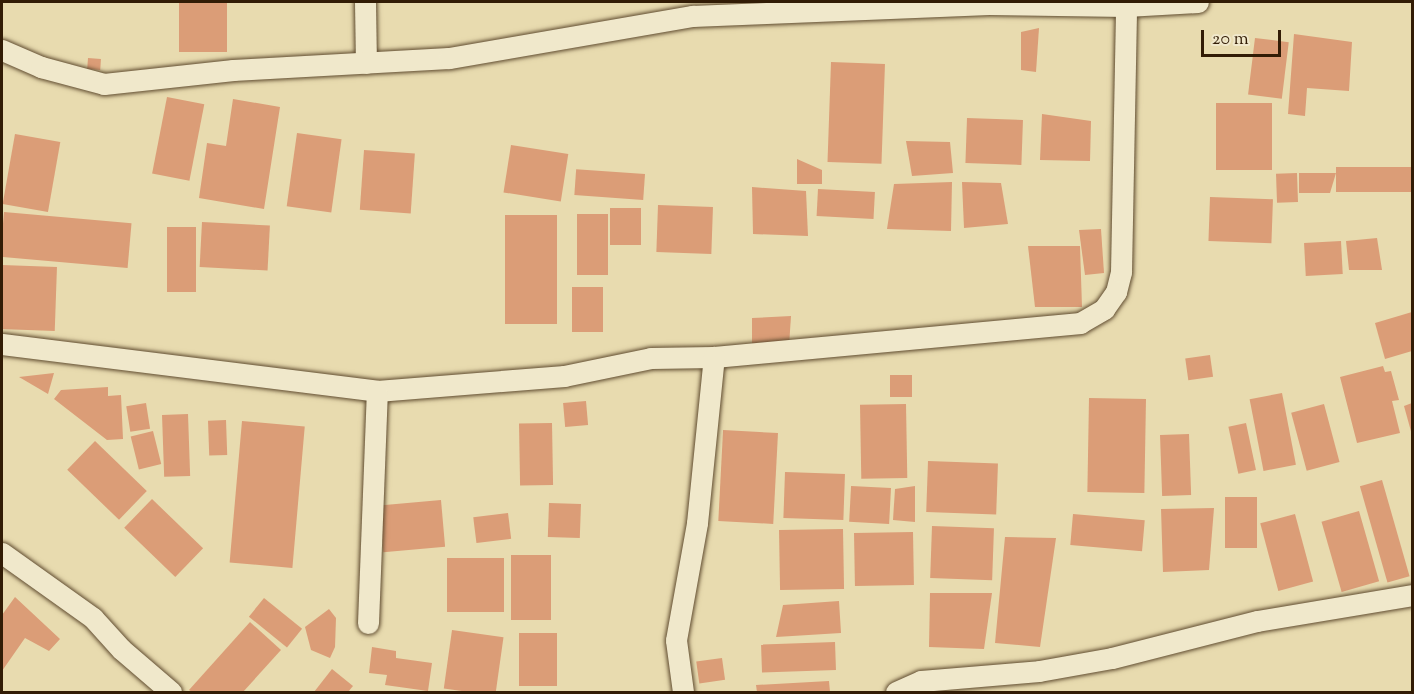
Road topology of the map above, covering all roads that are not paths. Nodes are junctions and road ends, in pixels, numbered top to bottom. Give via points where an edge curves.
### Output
1 (365, 2) edge
2 (1198, 2) edge
3 (989, 3) edge
4 (1126, 6) junction
5 (2, 50) edge
6 (366, 63) junction
7 (2, 344) edge
8 (714, 357) junction
9 (376, 391) junction
10 (2, 553) edge
11 (1413, 595) edge
12 (368, 623) dead end
13 (171, 693) edge
14 (683, 693) edge
15 (896, 693) edge

1 - 6 street
2 - 4 street
3 - 4 street
3 - 6 street via 692,16 449,58
4 - 8 street via 1121,272 1116,292 1104,309 1080,323
5 - 6 street via 41,67 104,84 233,70
7 - 9 street
8 - 9 street via 651,358 564,376
8 - 14 street via 697,523 676,640
9 - 12 street
10 - 13 street via 93,618
11 - 15 street via 1257,621 1112,658 1039,670 921,681

